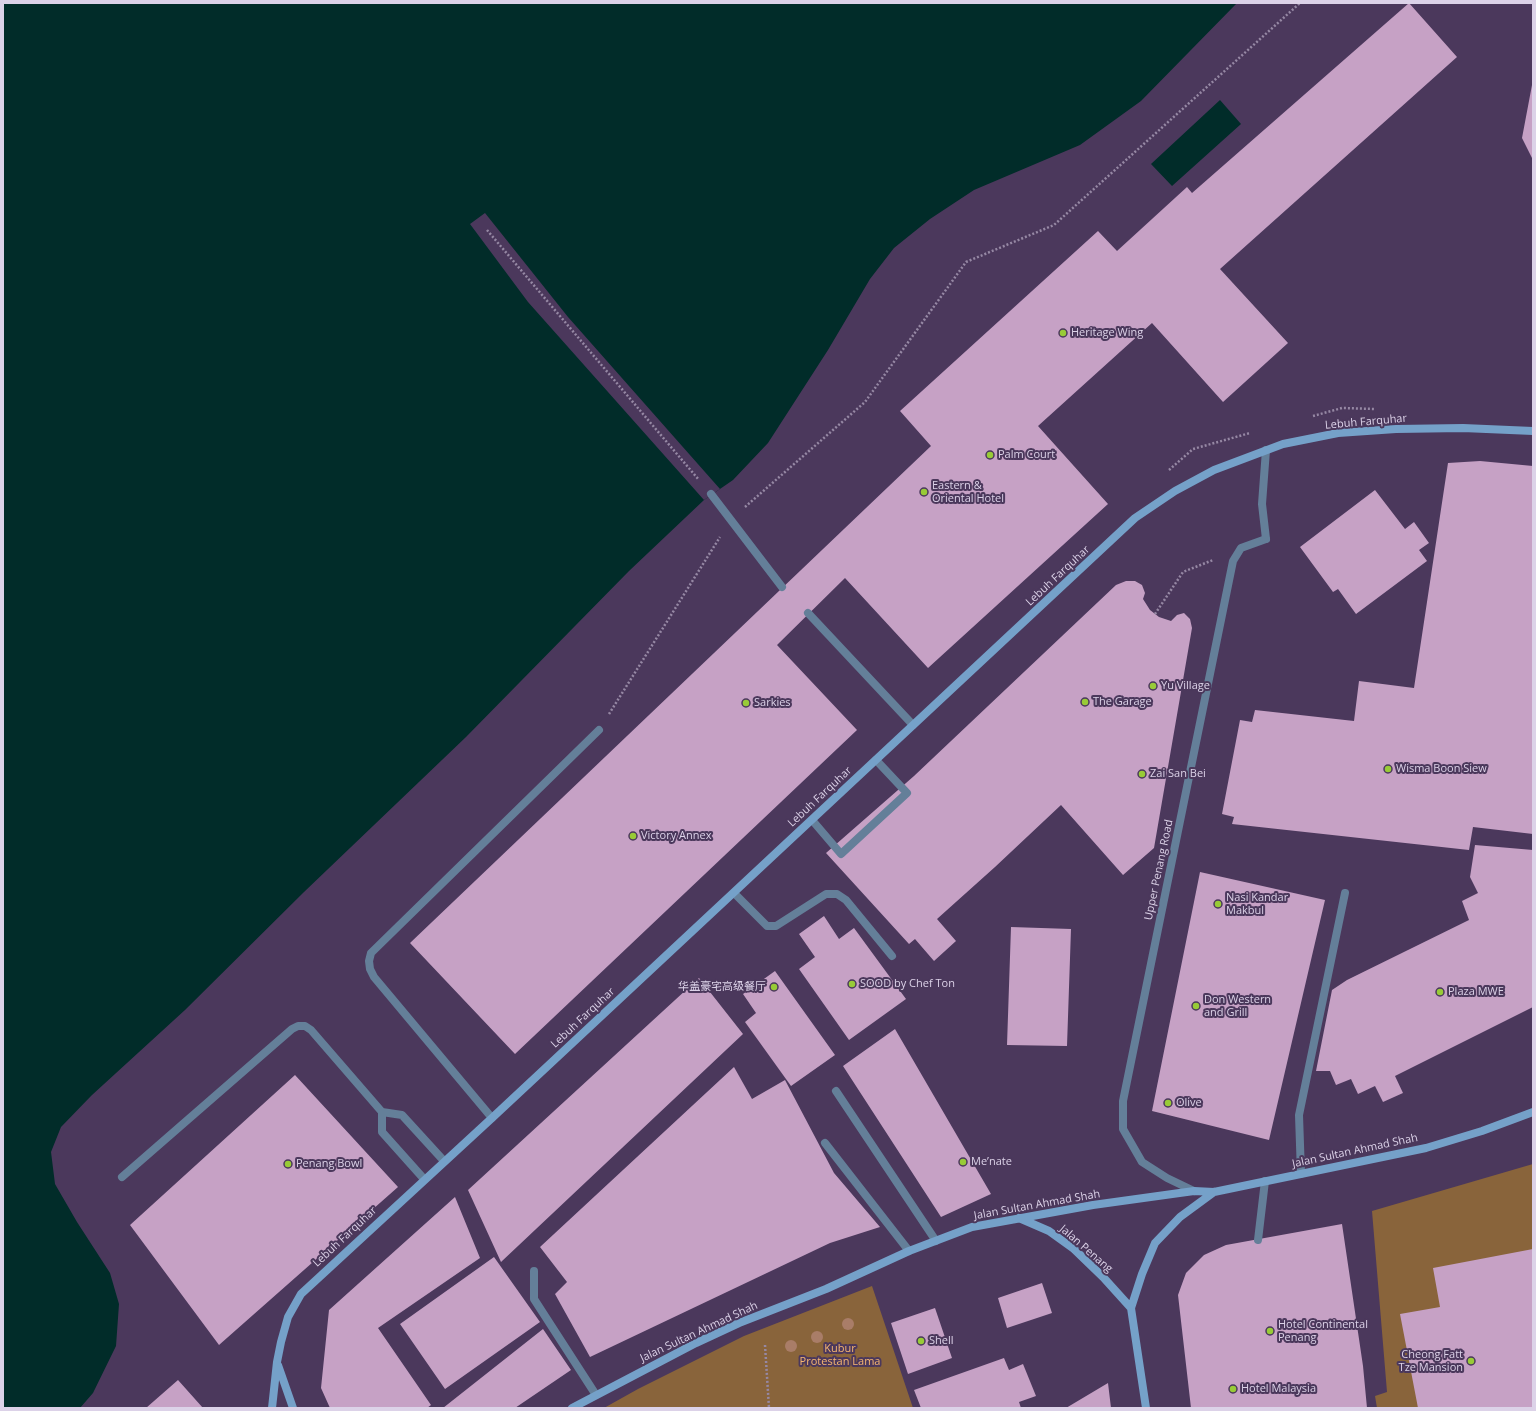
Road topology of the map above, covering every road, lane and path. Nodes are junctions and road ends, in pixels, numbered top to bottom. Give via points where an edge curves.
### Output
1 (1300, 3) edge
2 (487, 230) dead end
3 (1533, 431) edge
4 (1266, 450) junction
5 (711, 494) joint
6 (730, 520) junction
7 (1241, 548) junction
8 (782, 587) dead end
9 (808, 613) dead end
10 (1155, 614) dead end
11 (913, 725) junction
12 (598, 730) joint
13 (876, 760) junction
14 (812, 820) junction
15 (734, 893) junction
16 (1345, 893) dead end
17 (892, 956) dead end
18 (836, 1091) dead end
19 (382, 1112) junction
20 (1533, 1112) edge
21 (492, 1118) junction
22 (825, 1143) dead end
23 (444, 1161) junction
24 (1301, 1174) junction
25 (122, 1178) dead end
26 (424, 1179) junction
27 (1265, 1181) junction
28 (1194, 1190) junction
29 (1214, 1192) junction
30 (1019, 1218) junction
31 (1258, 1240) dead end
32 (936, 1241) junction
33 (909, 1251) junction
34 (534, 1271) dead end
35 (1131, 1308) junction
36 (765, 1345) dead end
37 (276, 1362) junction
38 (596, 1395) junction
39 (272, 1408) edge
40 (293, 1408) edge
41 (572, 1408) edge
42 (769, 1408) edge
43 (1146, 1408) edge

1 - 6 path via 1054,225 966,262 865,402
2 - 5 path
3 - 4 main road, Lebuh Farquhar via 1463,428 1338,433
4 - 7 street via 1262,504 1266,539
4 - 11 main road, Lebuh Farquhar via 1214,470 1175,491 1136,518
5 - 6 street
6 - 8 street
6 - 12 path
7 - 10 path via 1183,572
7 - 28 street, Upper Penang Road via 1233,561 1123,1101 1123,1129 1142,1162 1167,1178
9 - 11 street
11 - 13 main road, Lebuh Farquhar
12 - 21 street via 371,953 370,969 374,977
13 - 14 main road, Lebuh Farquhar
13 - 14 street via 907,793 841,854
14 - 15 main road, Lebuh Farquhar
15 - 17 street via 767,926 776,926 826,894 837,894 846,900
15 - 21 main road, Lebuh Farquhar
16 - 24 street via 1299,1115
18 - 32 street
19 - 23 street via 402,1115
19 - 25 street via 311,1030 305,1026 298,1026
19 - 26 street via 382,1132
20 - 24 main road, Jalan Sultan Ahmad Shah via 1482,1132 1426,1148
21 - 23 main road, Lebuh Farquhar
22 - 33 street
23 - 26 main road, Lebuh Farquhar
24 - 27 main road, Jalan Sultan Ahmad Shah
26 - 37 main road, Lebuh Farquhar via 301,1294 288,1317
27 - 29 main road, Jalan Sultan Ahmad Shah
27 - 31 street
28 - 29 main road, Jalan Sultan Ahmad Shah
28 - 30 main road, Jalan Sultan Ahmad Shah
29 - 35 main road via 1180,1217 1155,1243
30 - 32 main road, Jalan Sultan Ahmad Shah via 972,1227
30 - 35 main road, Jalan Penang via 1049,1230 1074,1249
32 - 33 main road, Jalan Sultan Ahmad Shah
33 - 38 main road, Jalan Sultan Ahmad Shah via 826,1289 739,1323
34 - 38 street via 534,1299
35 - 43 main road
36 - 42 path
37 - 39 main road, Lebuh Farquhar
37 - 40 main road
38 - 41 main road, Jalan Sultan Ahmad Shah

